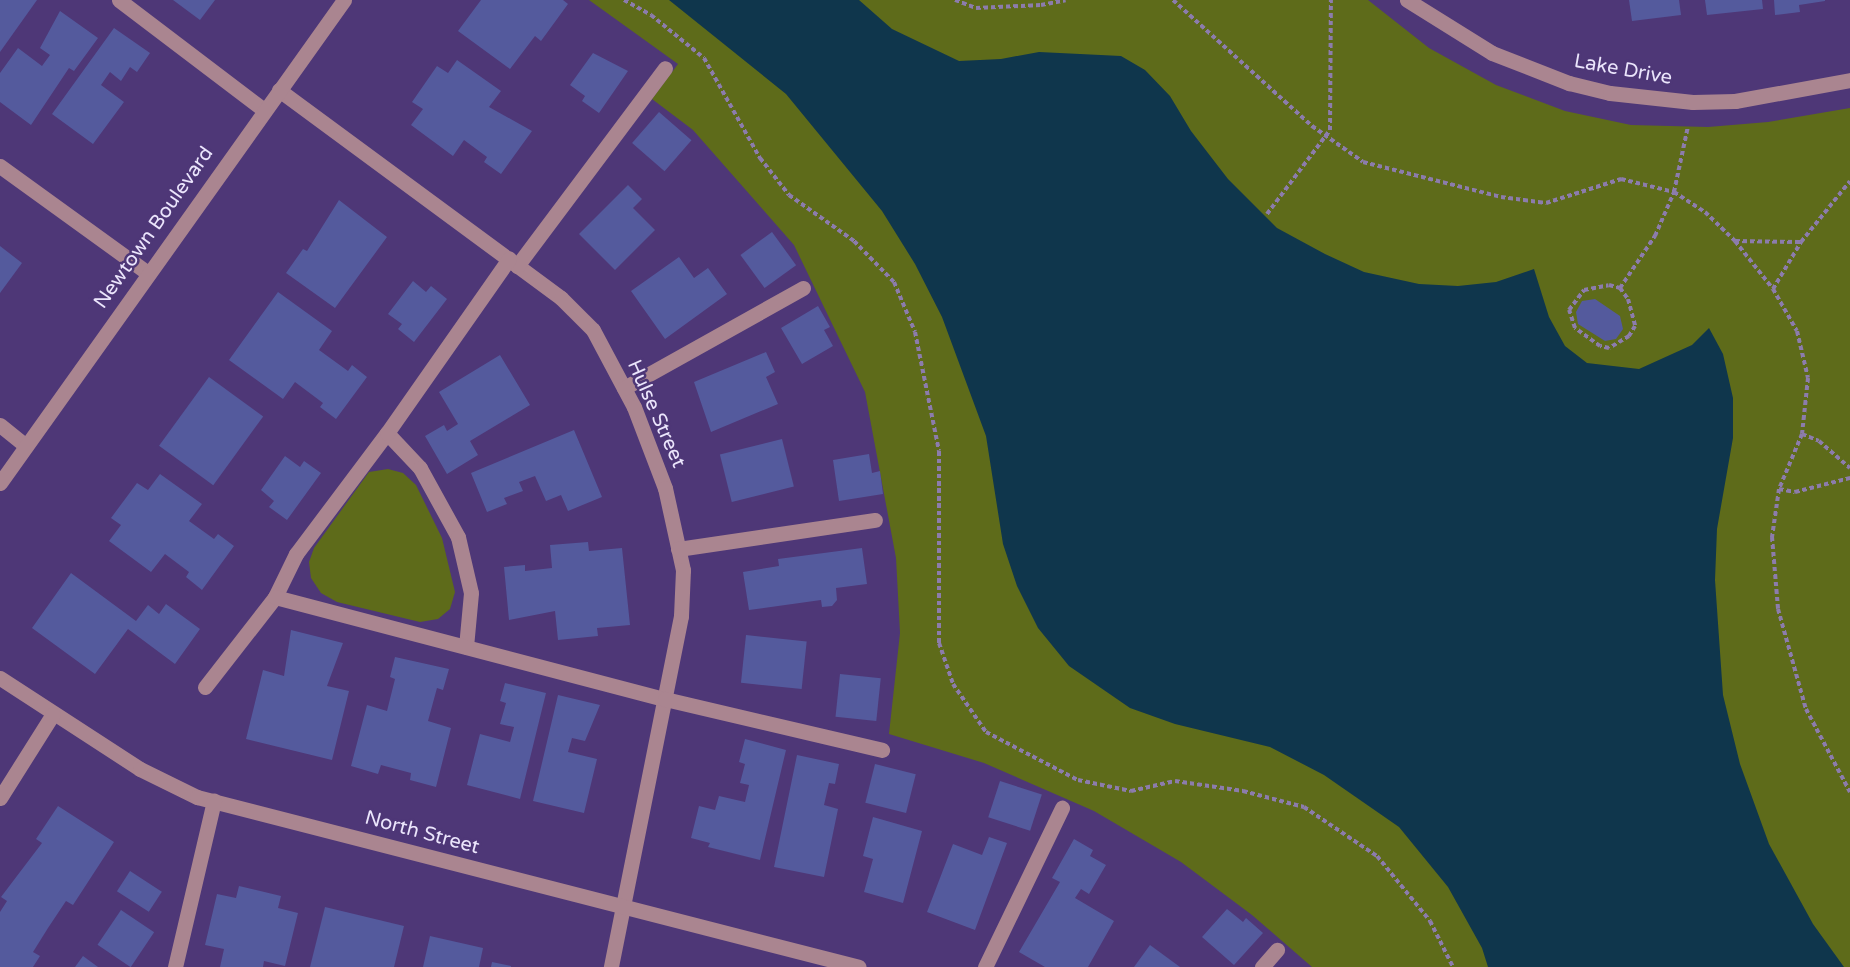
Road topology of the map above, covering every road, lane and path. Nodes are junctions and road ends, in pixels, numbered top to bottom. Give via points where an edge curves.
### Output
1 (119, 0) edge
2 (344, 0) edge
3 (624, 0) edge
4 (955, 0) edge
5 (1066, 0) edge
6 (1173, 0) edge
7 (1331, 0) edge
8 (1407, 0) edge
9 (665, 68) dead end
10 (1850, 80) edge
11 (279, 90) junction
12 (1693, 102) junction
13 (264, 110) junction
14 (1326, 136) junction
15 (0, 166) edge
16 (1850, 181) edge
17 (1674, 192) junction
18 (1267, 214) dead end
19 (1735, 241) junction
20 (1801, 242) junction
21 (513, 262) junction
22 (148, 273) junction
23 (803, 288) dead end
24 (1620, 288) junction
25 (1773, 289) junction
26 (624, 388) junction
27 (0, 425) edge
28 (387, 434) junction
29 (1802, 434) junction
30 (26, 446) junction
31 (1850, 468) edge
32 (1850, 478) edge
33 (0, 483) edge
34 (1779, 489) junction
35 (875, 520) dead end
36 (678, 549) junction
37 (274, 597) junction
38 (466, 647) junction
39 (0, 678) edge
40 (205, 687) dead end
41 (665, 699) junction
42 (53, 714) junction
43 (882, 750) dead end
44 (1850, 792) edge
45 (0, 798) edge
46 (214, 801) junction
47 (1062, 808) dead end
48 (624, 908) junction
49 (1277, 950) dead end
50 (175, 967) edge
51 (611, 967) edge
52 (859, 967) edge
53 (985, 967) edge
54 (1262, 967) edge
55 (1453, 967) edge

1 - 13 street
2 - 11 street, Newtown Boulevard
3 - 55 path via 651,15 704,58 759,158 789,195 854,241 894,282 915,332 939,451 939,643 952,684 986,732 1078,780 1131,791 1175,781 1243,791 1304,807 1377,856 1430,921
4 - 5 path via 976,8
6 - 14 path
7 - 14 path via 1330,130
8 - 12 street, Lake Drive via 1455,33 1530,70 1610,93
9 - 21 street
10 - 12 street, Lake Drive via 1776,96
11 - 13 street, Newtown Boulevard
11 - 21 street, Hulse Street
12 - 17 path
13 - 22 street, Newtown Boulevard
14 - 17 path via 1363,162 1501,197 1546,203 1621,179
14 - 18 path
15 - 22 street
16 - 20 path
17 - 19 path via 1705,212
17 - 24 path via 1655,236
19 - 20 path
19 - 25 path
20 - 25 path
21 - 26 street, Hulse Street via 561,298 593,330
21 - 28 street
22 - 30 street, Newtown Boulevard
23 - 26 street
24 - 24 path via 1609,285 1584,290 1569,310 1575,328 1600,346 1620,344 1635,326 1632,309
25 - 29 path via 1797,331 1808,378
26 - 36 street, Hulse Street via 665,488
27 - 30 street
28 - 37 street via 296,554
28 - 38 street via 420,468 458,537 471,593
29 - 31 path via 1819,441
29 - 34 path
30 - 33 street, Newtown Boulevard
32 - 34 path via 1795,492
34 - 44 path via 1772,537 1778,609 1806,709
35 - 36 street
36 - 41 street, Hulse Street via 683,570 681,616
37 - 38 street
37 - 40 street
38 - 41 street
39 - 42 street, North Street
41 - 43 street
41 - 48 street, Hulse Street
42 - 45 street
42 - 46 street, North Street via 140,769
46 - 48 street, North Street
46 - 50 street
47 - 53 street
48 - 51 street, Hulse Street
48 - 52 street, North Street
49 - 54 street

